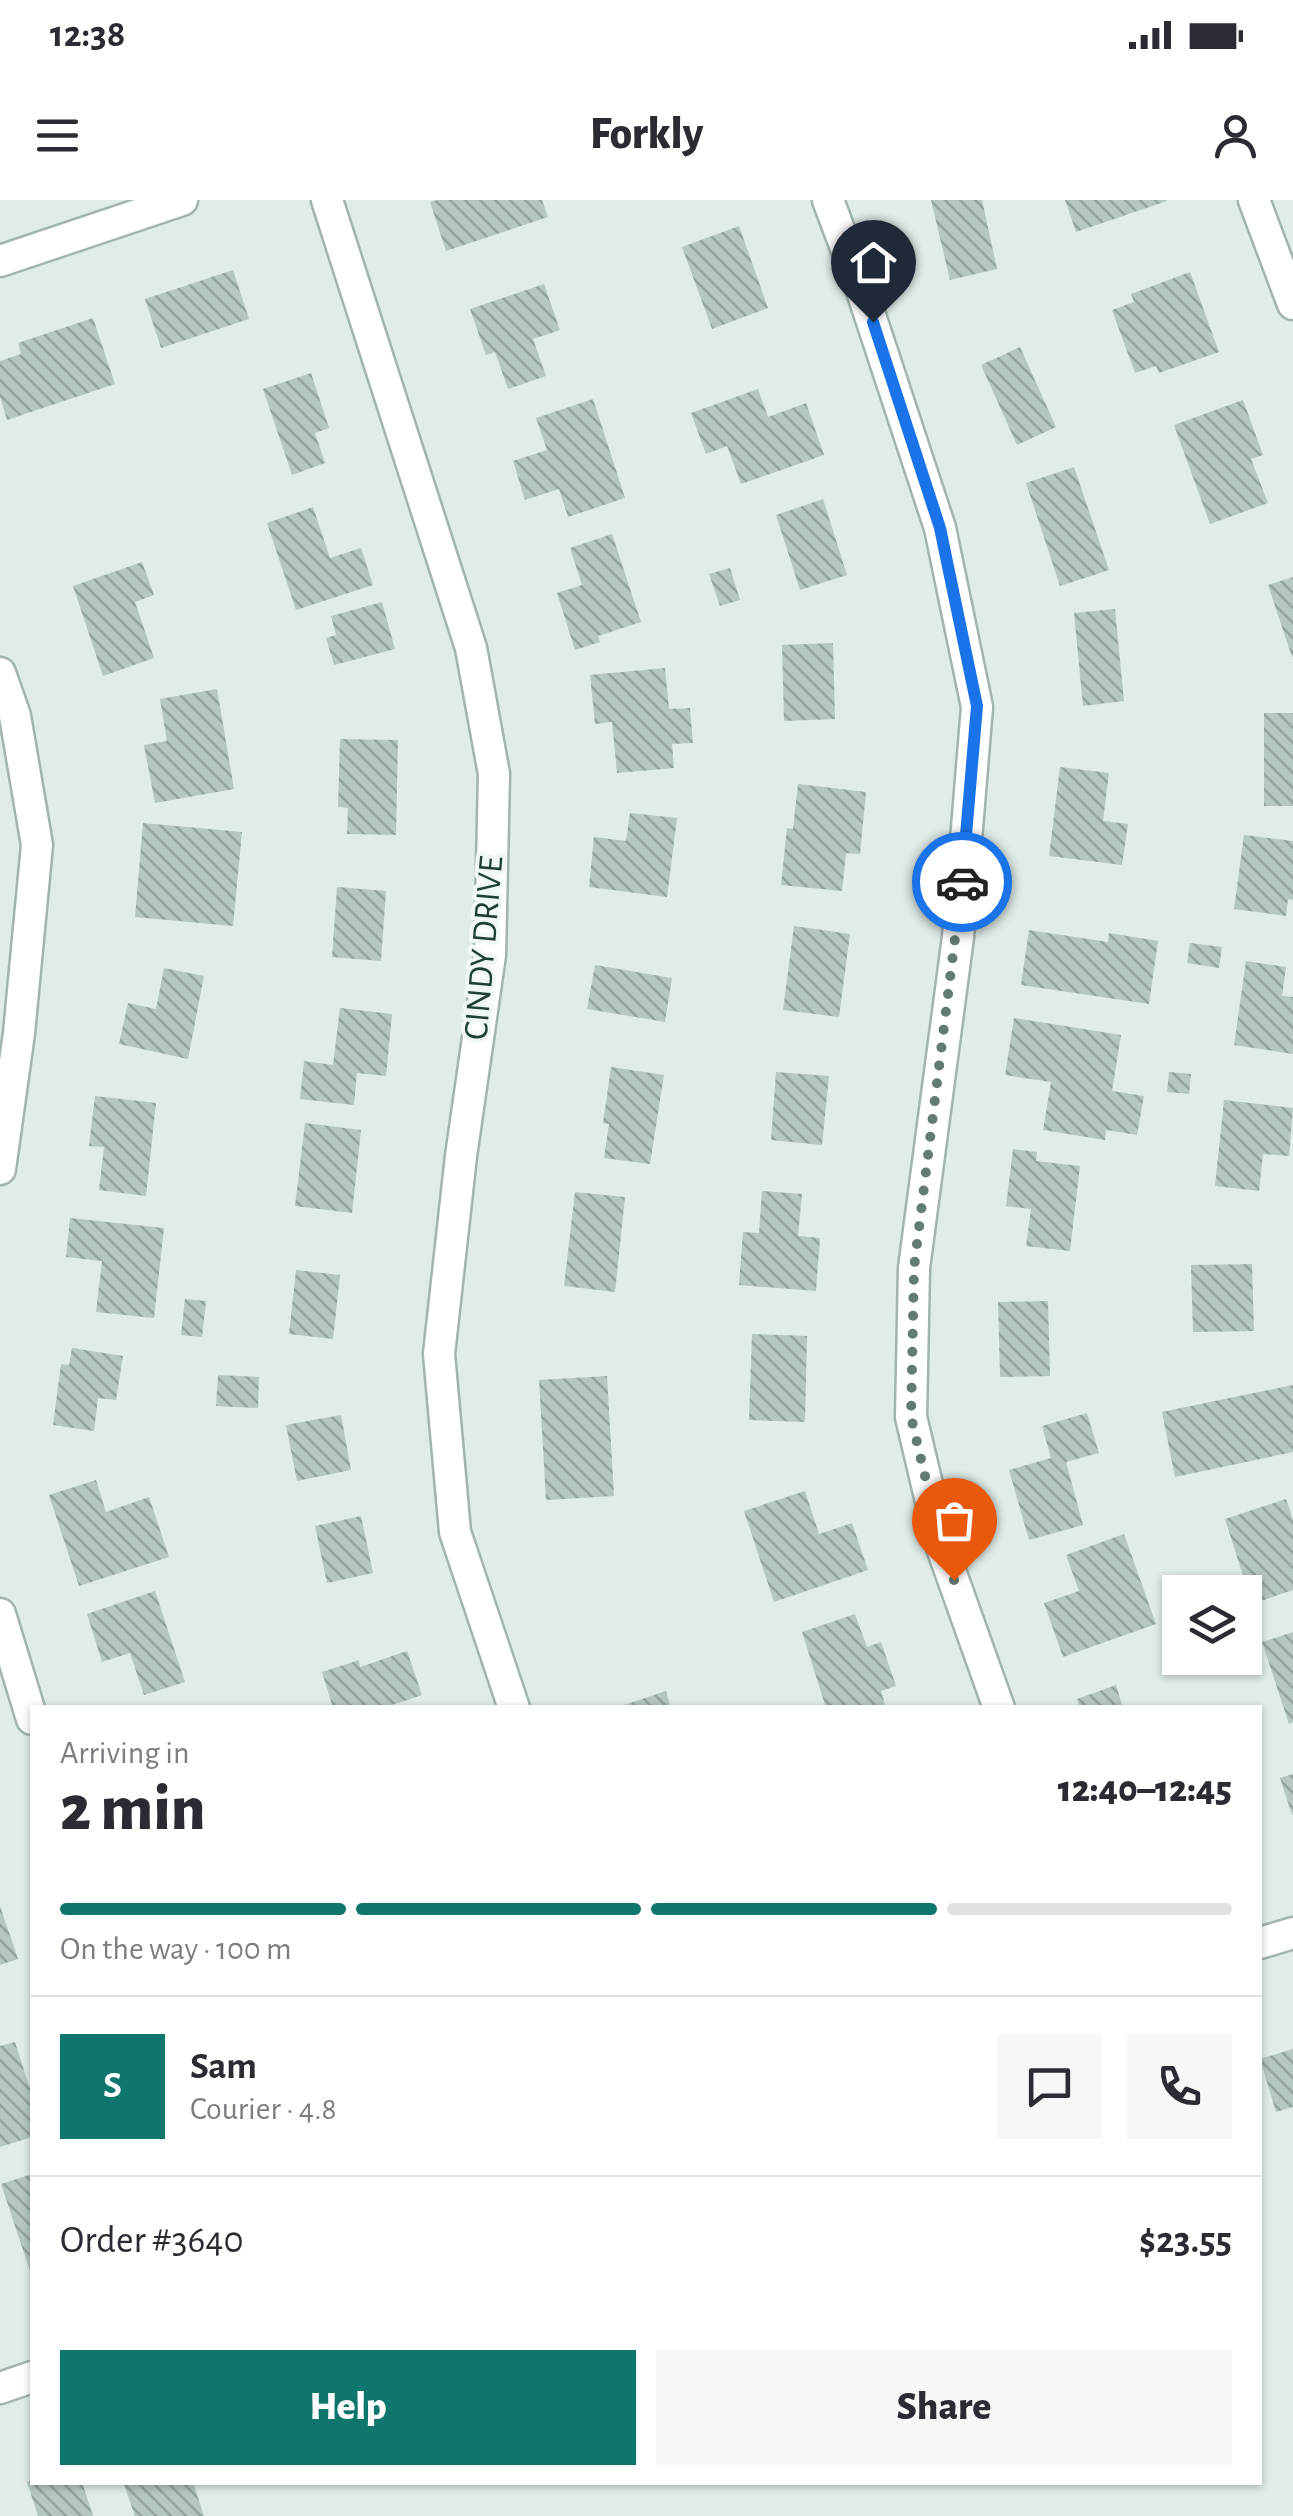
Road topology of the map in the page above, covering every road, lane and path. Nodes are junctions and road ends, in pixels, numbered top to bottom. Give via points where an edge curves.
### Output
1 (182, 200) edge
2 (327, 200) edge
3 (828, 200) edge
4 (1254, 200) edge
5 (0, 261) edge
6 (1293, 304) edge
7 (0, 673) edge
8 (0, 1169) edge
9 (0, 1614) edge
10 (513, 1705) edge
11 (999, 1705) edge
12 (30, 1713) edge
13 (1293, 1933) edge
14 (1262, 1943) edge
15 (30, 2378) edge
16 (0, 2388) edge

1 - 5 street
2 - 10 street, CINDY DRIVE via 471,648 494,774 490,955 439,1354 455,1532
3 - 11 street via 940,528 977,706 958,937 914,1268 911,1417 942,1548
4 - 6 street
7 - 8 street via 15,716 38,845
9 - 12 street
13 - 14 street
15 - 16 street

